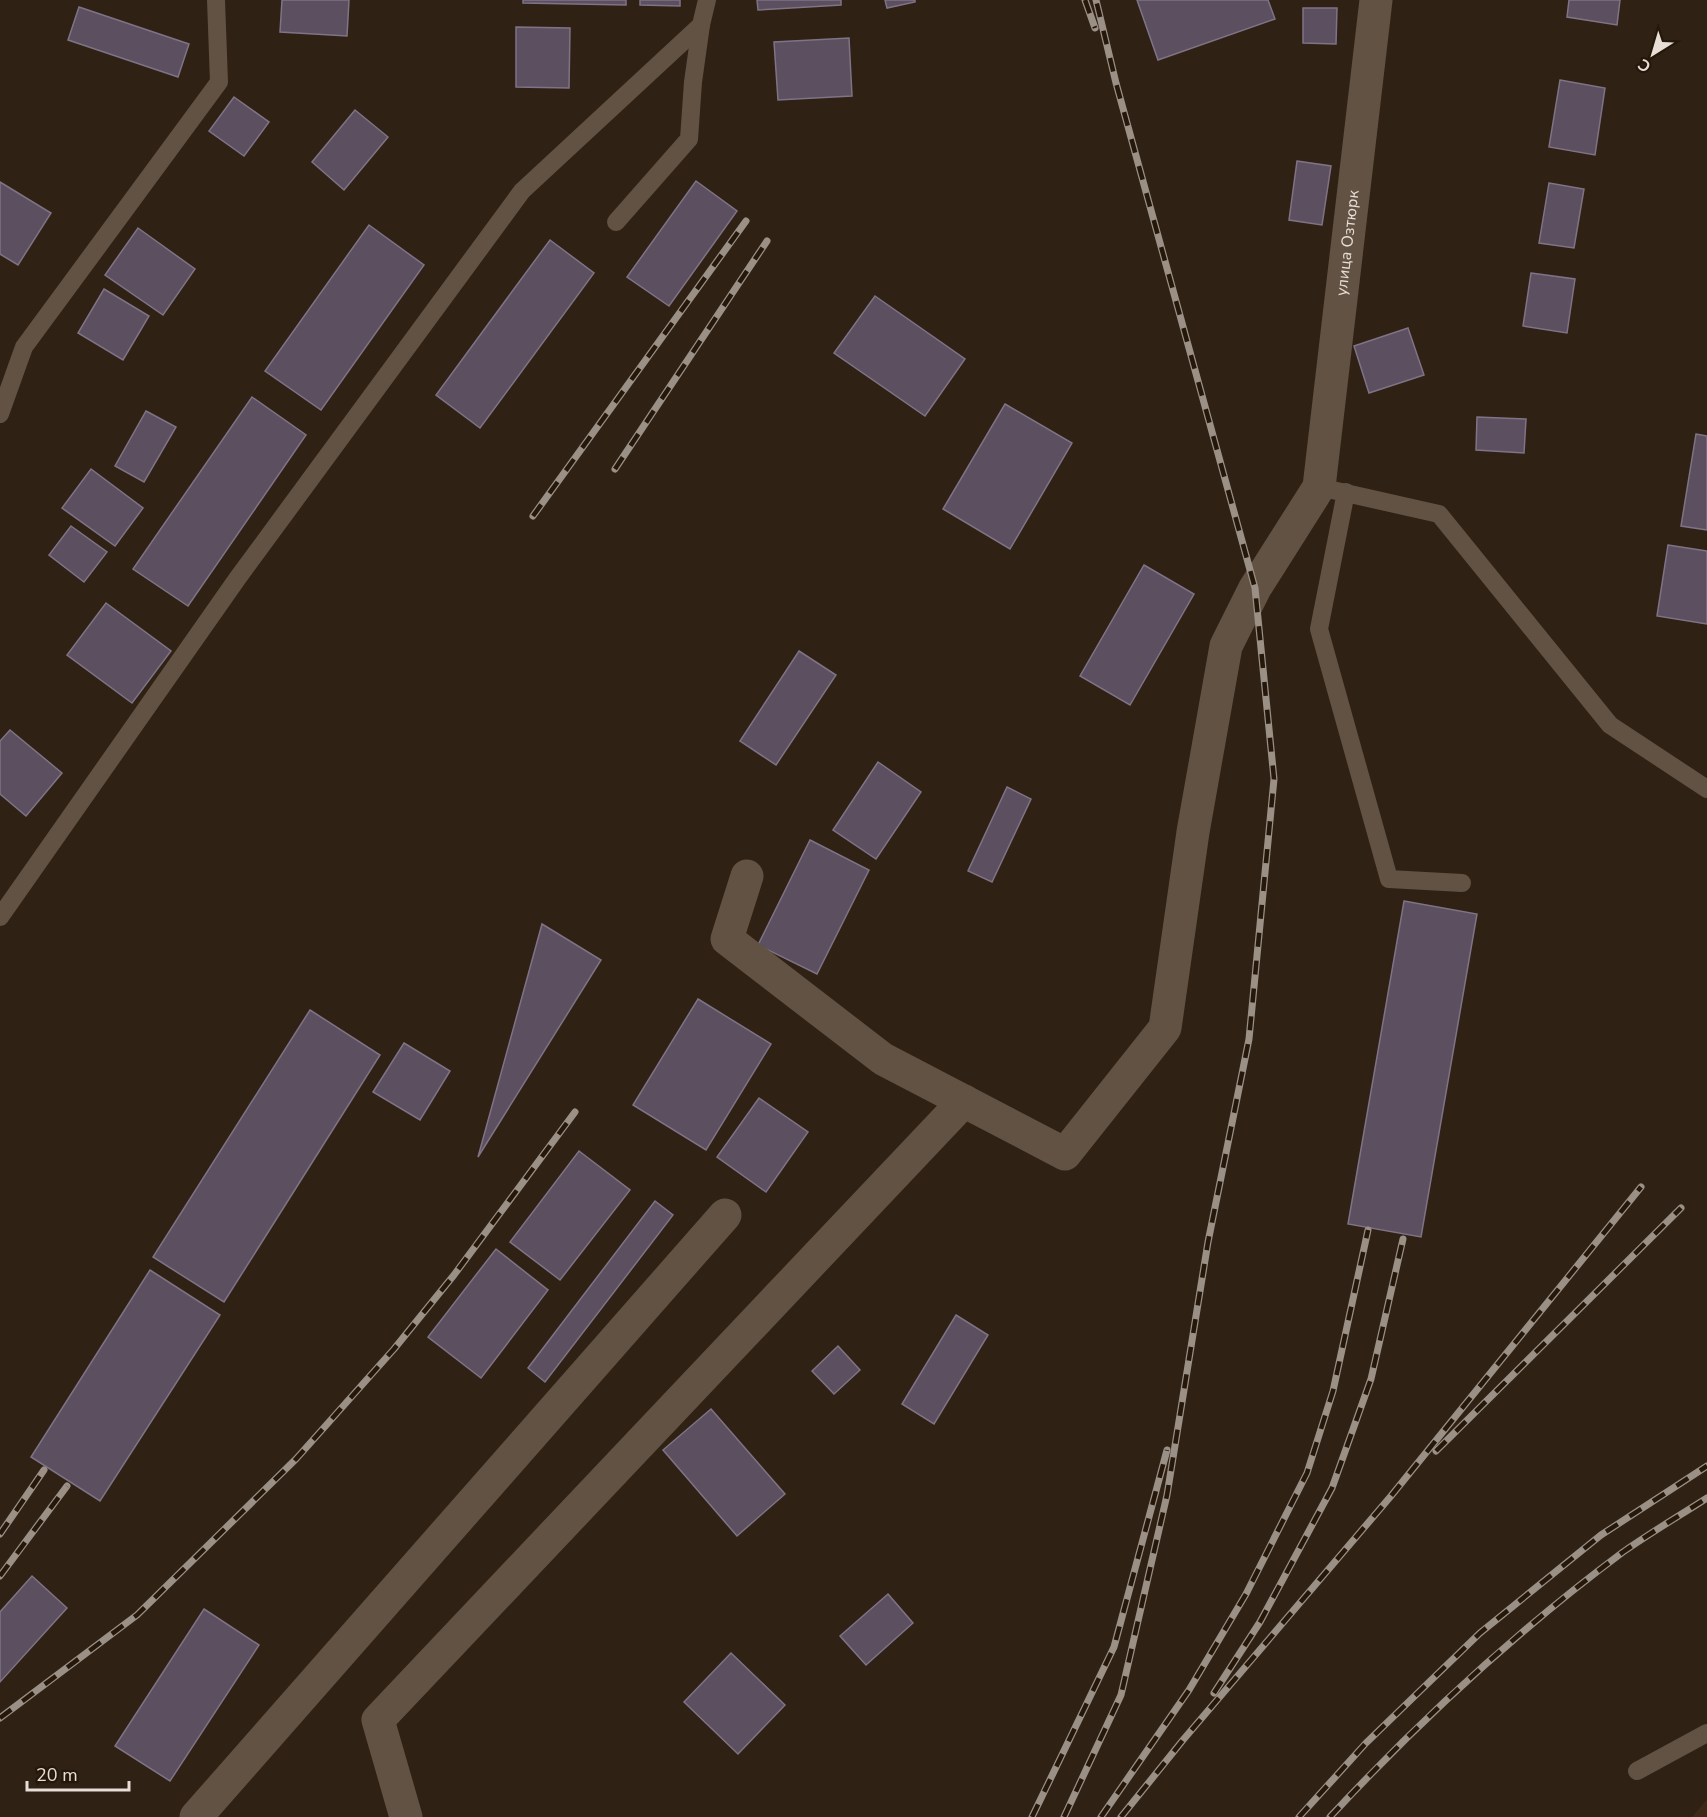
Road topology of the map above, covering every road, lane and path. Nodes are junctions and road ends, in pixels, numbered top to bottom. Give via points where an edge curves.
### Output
1 (216, 0) edge
2 (708, 0) edge
3 (1376, 0) edge
4 (701, 25) junction
5 (616, 222) dead end
6 (0, 414) edge
7 (1332, 489) junction
8 (1707, 789) edge
9 (747, 876) dead end
10 (1462, 883) dead end
11 (0, 917) edge
12 (964, 1101) junction
13 (725, 1215) dead end
14 (1707, 1733) edge
15 (1637, 1771) dead end
16 (196, 1817) edge
17 (406, 1817) edge

1 - 6 lane via 219,82 24,347
2 - 4 lane
3 - 7 street, улица Озтюрк
4 - 5 lane via 689,139
4 - 11 lane via 522,191 237,579
7 - 8 lane via 1439,514 1610,725
7 - 10 lane via 1319,629 1389,879
7 - 12 street via 1255,588 1226,646 1193,832 1165,1028 1065,1154
9 - 12 street via 727,939 883,1059
12 - 17 street via 378,1720
13 - 16 street
14 - 15 lane

